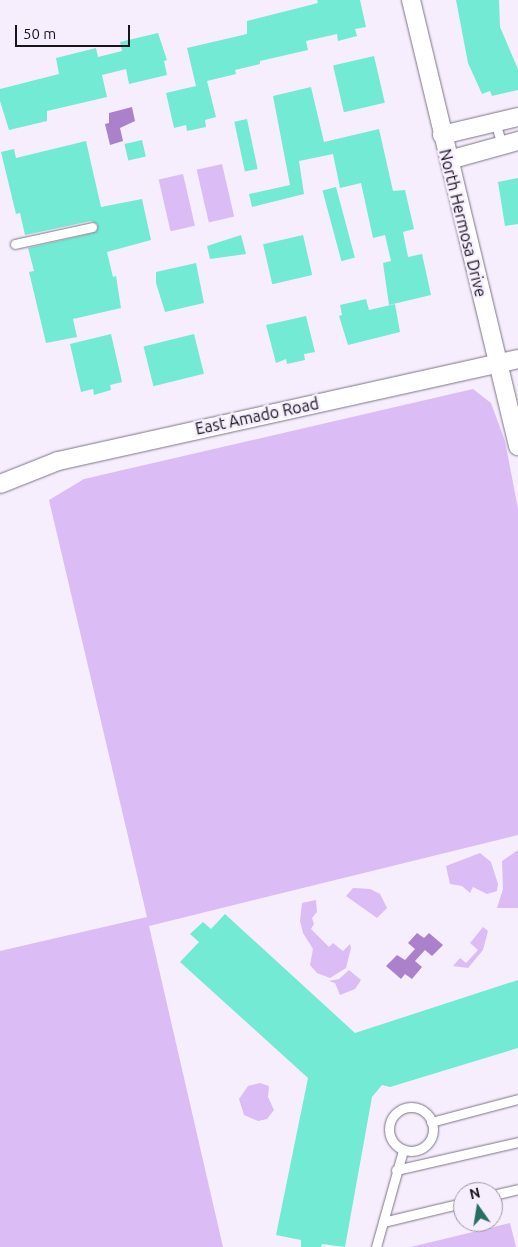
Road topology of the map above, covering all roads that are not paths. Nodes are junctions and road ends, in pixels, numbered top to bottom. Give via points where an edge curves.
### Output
1 (411, 0) edge
2 (518, 117) edge
3 (495, 122) junction
4 (442, 135) junction
5 (510, 143) edge
6 (449, 160) junction
7 (92, 227) dead end
8 (15, 244) dead end
9 (518, 359) edge
10 (496, 364) junction
11 (518, 446) edge
12 (0, 484) edge
13 (518, 1099) edge
14 (432, 1122) junction
15 (518, 1142) edge
16 (403, 1150) junction
17 (396, 1170) junction
18 (518, 1189) edge
19 (503, 1193) edge
20 (453, 1204) edge
21 (383, 1222) junction
22 (376, 1247) edge

1 - 4 street, North Hermosa Drive
2 - 3 street
3 - 4 street
3 - 5 lane
4 - 6 street, North Hermosa Drive
5 - 6 street
6 - 10 street, North Hermosa Drive
7 - 8 lane
9 - 10 street, East Amado Road
10 - 11 street, North Hermosa Drive
10 - 12 street, East Amado Road via 58,460
13 - 14 lane
14 - 16 lane via 428,1142 417,1150
14 - 16 lane via 415,1108 396,1114 390,1134
15 - 17 lane
16 - 17 lane
17 - 21 lane
18 - 19 lane
20 - 21 lane
21 - 22 lane

